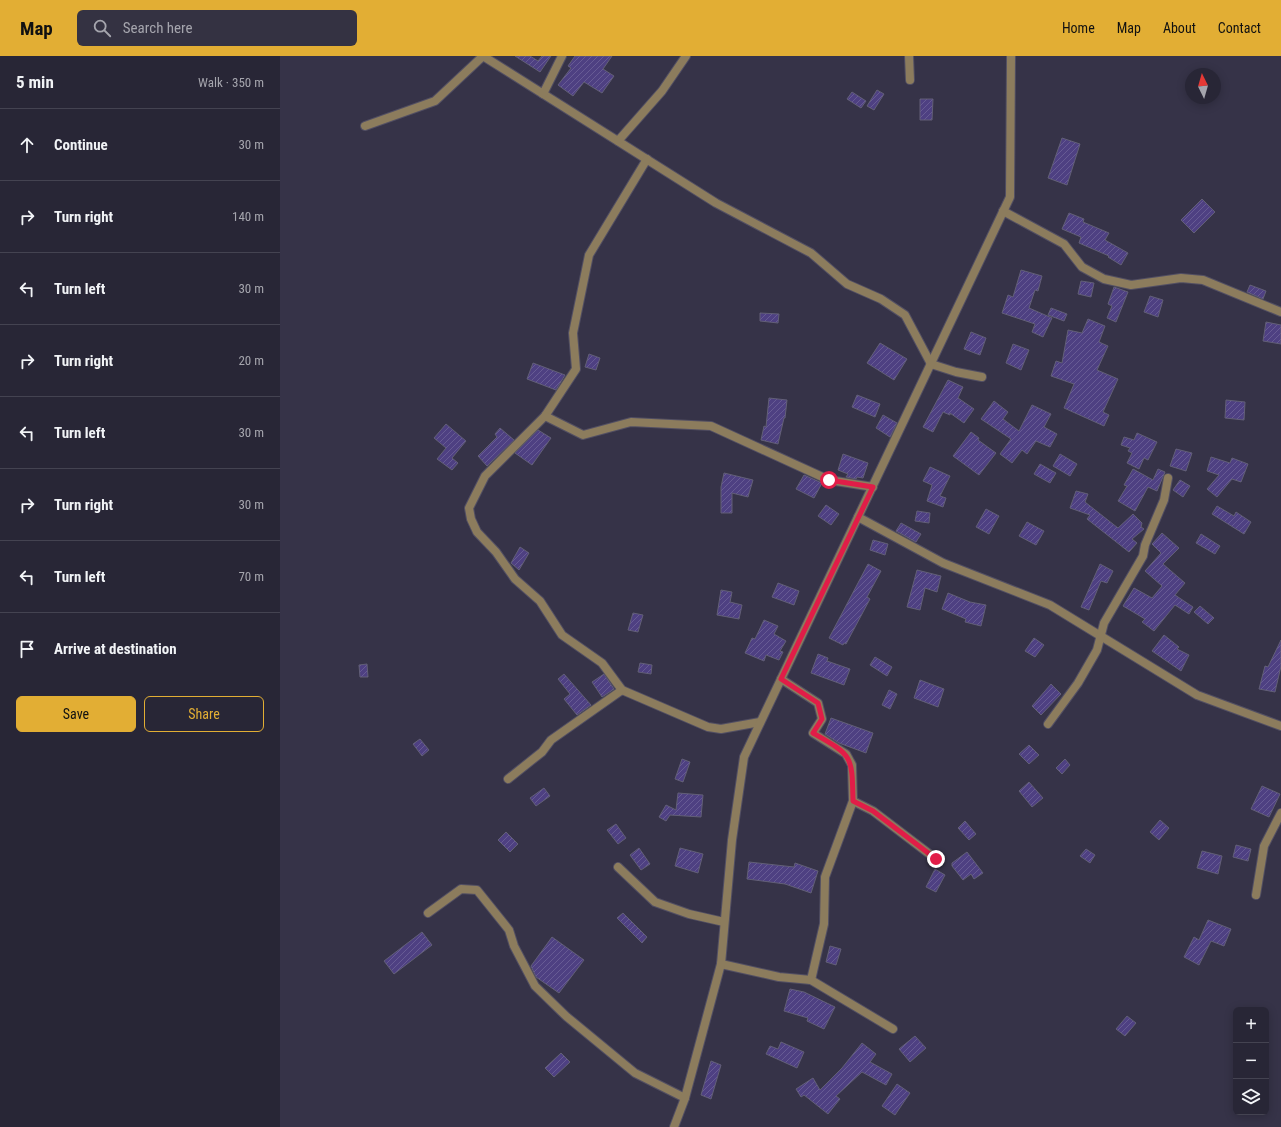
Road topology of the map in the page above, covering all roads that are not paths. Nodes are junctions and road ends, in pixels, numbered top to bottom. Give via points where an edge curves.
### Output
1 (483, 56) edge
2 (562, 56) edge
3 (686, 56) edge
4 (909, 56) edge
5 (1011, 56) edge
6 (910, 80) dead end
7 (544, 94) junction
8 (364, 126) dead end
9 (618, 141) junction
10 (647, 159) junction
11 (1003, 211) junction
12 (1281, 312) edge
13 (932, 364) junction
14 (982, 377) dead end
15 (545, 416) junction
16 (1168, 478) dead end
17 (873, 487) junction
18 (858, 517) junction
19 (1099, 636) junction
20 (781, 679) junction
21 (622, 690) junction
22 (760, 722) junction
23 (1048, 724) dead end
24 (1281, 726) edge
25 (508, 779) dead end
26 (853, 801) junction
27 (1281, 813) edge
28 (936, 859) dead end
29 (618, 868) dead end
30 (1256, 895) dead end
31 (428, 913) dead end
32 (724, 922) junction
33 (721, 964) junction
34 (811, 980) junction
35 (893, 1029) dead end
36 (685, 1098) junction
37 (674, 1127) edge

1 - 7 street
1 - 8 street via 435,101
2 - 7 street
3 - 9 street via 662,91
4 - 6 street
5 - 11 street via 1010,197
7 - 9 street
9 - 10 street
10 - 13 street via 716,203 812,253 847,284 905,315
10 - 15 street via 589,255 573,333 576,369
11 - 12 street via 1064,244 1082,267 1104,279 1131,285 1181,278 1203,280
11 - 13 street
13 - 14 street
13 - 17 street
15 - 17 street via 583,435 631,422 711,426 829,480
15 - 21 street via 485,476 469,508 471,519 478,532 515,579 540,601 562,635 602,664
16 - 19 street via 1164,500 1143,556
17 - 18 street
18 - 19 street via 943,563 1050,605
18 - 20 street
19 - 23 street via 1097,650 1078,683
19 - 24 street via 1197,695
20 - 22 street
20 - 26 street via 818,703 822,719 813,733 846,754 852,765
21 - 22 street via 708,727 721,729
21 - 25 street via 551,740 542,752
22 - 32 street via 744,757
26 - 28 street via 873,811
26 - 34 street via 825,877 824,924
27 - 30 street via 1264,846
29 - 32 street via 655,902 689,914
31 - 36 street via 461,889 477,890 509,930 514,946 535,986 567,1017 635,1073
32 - 33 street
33 - 34 street via 779,977
33 - 36 street
34 - 35 street
36 - 37 street

